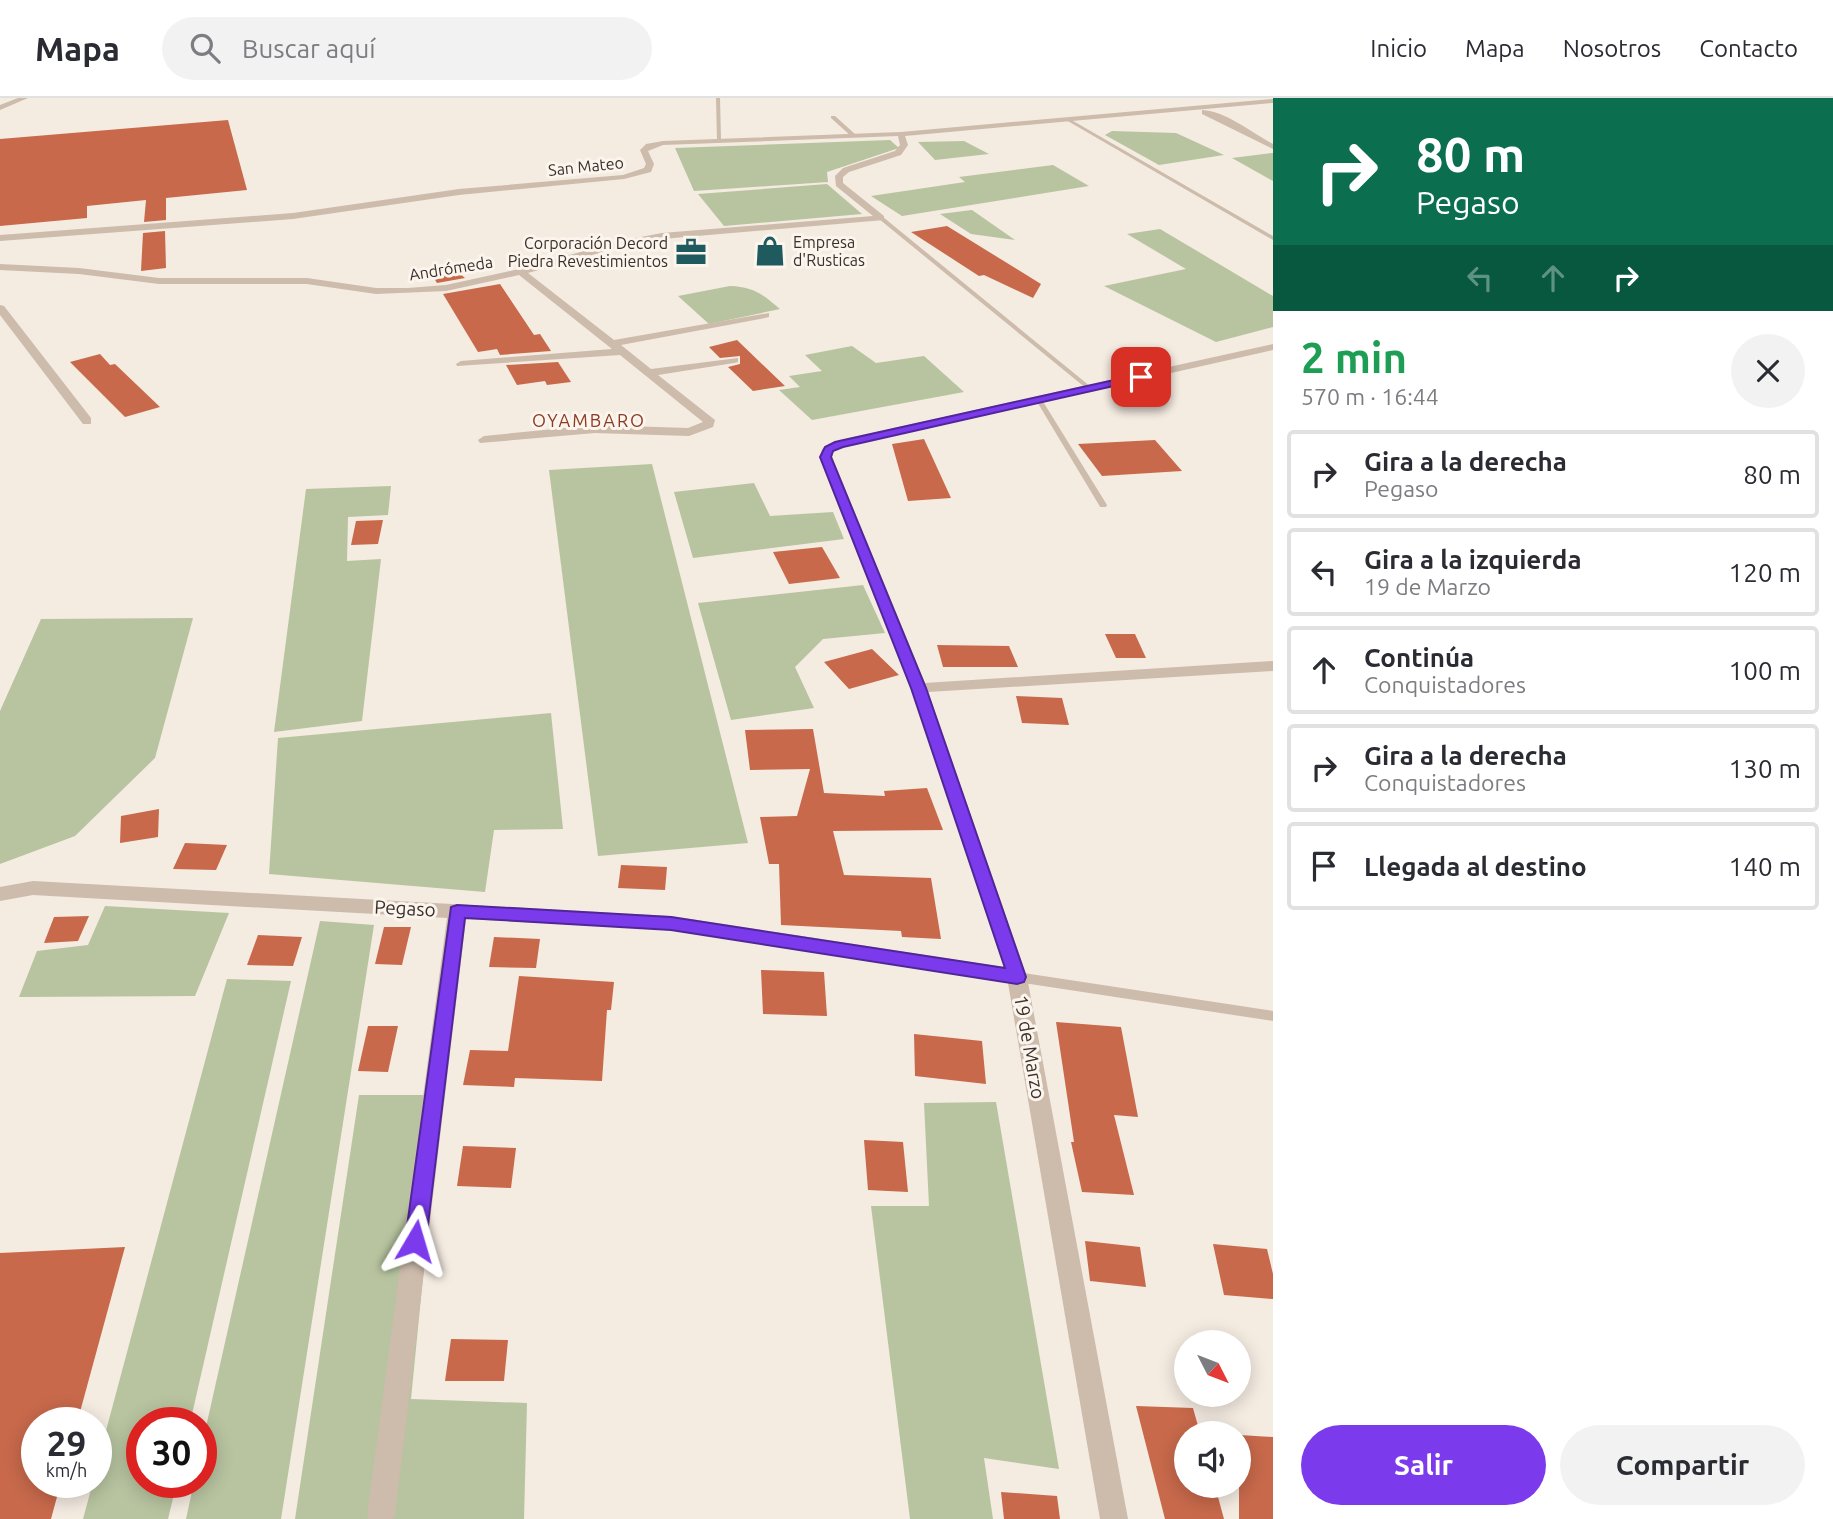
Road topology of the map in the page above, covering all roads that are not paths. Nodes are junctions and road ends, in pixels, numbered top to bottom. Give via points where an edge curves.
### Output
1 (24, 98) edge
2 (718, 98) edge
3 (1273, 102) edge
4 (0, 108) edge
5 (1198, 109) junction
6 (833, 117) dead end
7 (1068, 119) junction
8 (901, 134) junction
9 (854, 136) junction
10 (719, 140) junction
11 (1273, 148) edge
12 (881, 218) junction
13 (0, 238) edge
14 (1273, 239) edge
15 (0, 267) edge
16 (521, 272) junction
17 (0, 307) edge
18 (765, 315) dead end
19 (1273, 347) edge
20 (615, 348) junction
21 (734, 360) dead end
22 (461, 364) dead end
23 (648, 373) junction
24 (1089, 388) junction
25 (1039, 400) junction
26 (87, 421) dead end
27 (484, 440) dead end
28 (1103, 505) dead end
29 (1273, 666) edge
30 (919, 688) junction
31 (0, 894) edge
32 (457, 911) junction
33 (1017, 977) junction
34 (1273, 1016) edge
35 (380, 1516) dead end
36 (1114, 1519) edge

1 - 4 street
2 - 10 lane
3 - 5 street, San Mateo
5 - 7 street, San Mateo
5 - 11 street via 1224,118
6 - 9 lane
7 - 8 street, San Mateo
7 - 14 lane
8 - 9 street, San Mateo
8 - 12 street via 904,145 898,153 839,176 839,184
9 - 10 street, San Mateo
10 - 13 street, San Mateo via 649,146 644,155 648,170 624,177 459,192 293,216
12 - 16 street, Andrómeda via 663,236
12 - 24 lane
15 - 16 street, Andrómeda via 159,281 307,281 376,291 446,288
16 - 20 street
17 - 26 street
18 - 20 street
19 - 24 street
20 - 22 street
20 - 23 street
21 - 23 street
23 - 27 street via 709,424 689,432 595,429
24 - 25 street
25 - 28 lane
25 - 30 street, 19 de Marzo via 828,449 826,457
29 - 30 street
30 - 33 street, 19 de Marzo
31 - 32 street, Pegaso via 33,888
32 - 33 street, Pegaso via 671,923
32 - 35 street
33 - 34 lane
33 - 36 street, 19 de Marzo

